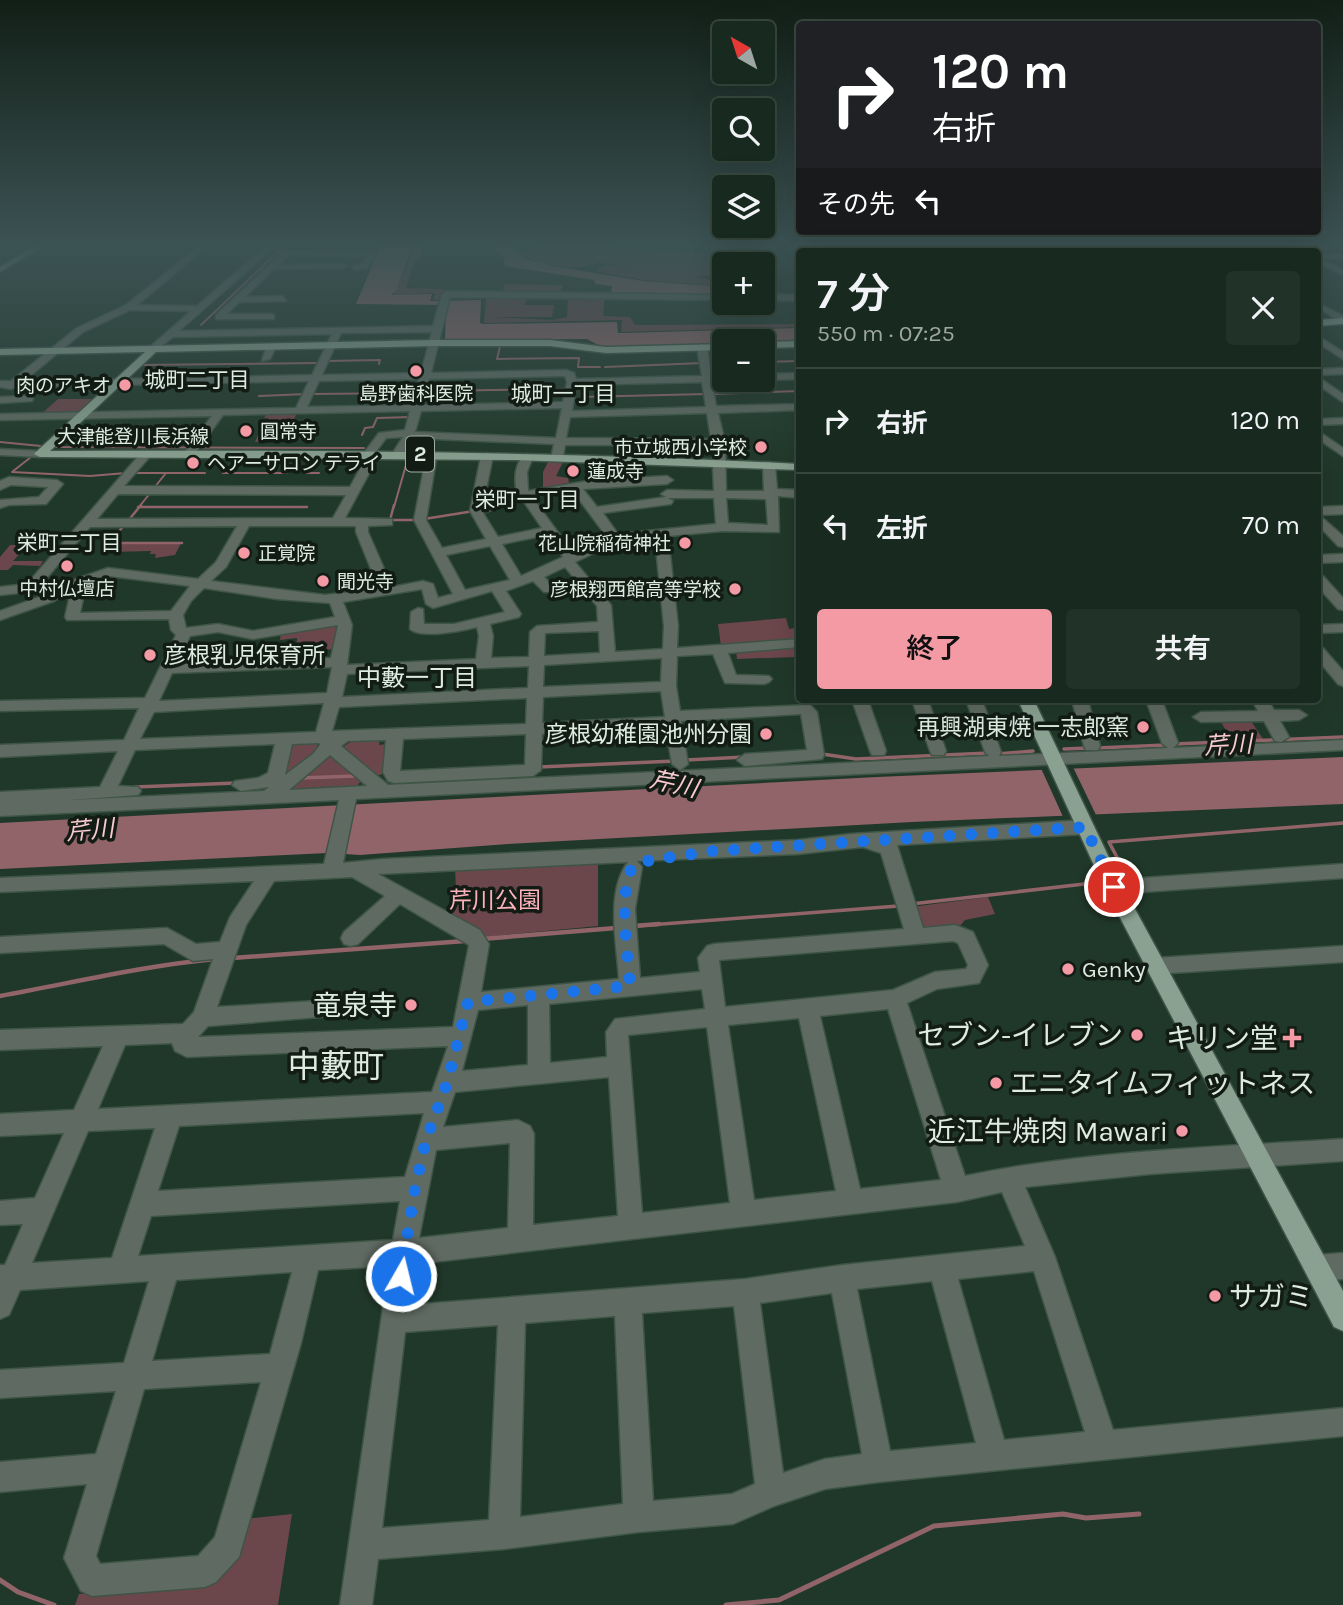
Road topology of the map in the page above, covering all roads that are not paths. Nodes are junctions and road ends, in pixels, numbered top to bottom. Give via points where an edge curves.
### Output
1 (97, 322) edge
2 (185, 322) edge
3 (438, 322) edge
4 (437, 329) junction
5 (338, 331) junction
6 (171, 334) junction
7 (1321, 341) edge
8 (434, 343) junction
9 (796, 344) edge
10 (330, 345) junction
11 (775, 345) edge
12 (271, 347) junction
13 (702, 347) junction
14 (712, 347) edge
15 (152, 350) junction
16 (51, 351) junction
17 (0, 352) edge
18 (1343, 356) edge
19 (239, 365) dead end
20 (198, 368) dead end
21 (1343, 371) edge
22 (1321, 372) edge
23 (425, 376) junction
24 (796, 376) edge
25 (775, 377) edge
26 (315, 378) junction
27 (708, 378) junction
28 (712, 378) edge
29 (262, 379) junction
30 (228, 380) junction
31 (189, 381) junction
32 (117, 382) junction
33 (572, 382) junction
34 (1321, 382) edge
35 (0, 384) edge
36 (13, 384) junction
37 (0, 393) edge
38 (233, 398) dead end
39 (1343, 399) edge
40 (0, 400) edge
41 (184, 403) dead end
42 (417, 407) junction
43 (796, 407) edge
44 (568, 409) junction
45 (713, 410) junction
46 (300, 411) junction
47 (222, 412) junction
48 (177, 414) junction
49 (82, 416) junction
50 (0, 417) edge
51 (24, 417) junction
52 (1343, 421) edge
53 (1321, 422) edge
54 (409, 434) junction
55 (1321, 436) edge
56 (561, 442) junction
57 (719, 442) junction
58 (46, 449) junction
59 (192, 449) junction
60 (0, 452) edge
61 (372, 453) junction
62 (1343, 453) edge
63 (146, 454) junction
64 (398, 454) junction
65 (430, 454) junction
66 (487, 456) junction
67 (527, 457) junction
68 (557, 458) junction
69 (667, 461) junction
70 (719, 462) junction
71 (769, 465) junction
72 (796, 467) edge
73 (667, 480) junction
74 (0, 486) edge
75 (576, 487) junction
76 (116, 490) junction
77 (355, 491) junction
78 (770, 493) junction
79 (718, 494) junction
80 (796, 494) edge
81 (524, 495) junction
82 (0, 504) edge
83 (1343, 510) edge
84 (476, 511) junction
85 (594, 511) junction
86 (1321, 511) edge
87 (667, 516) junction
88 (1321, 521) edge
89 (337, 522) junction
90 (362, 522) junction
91 (388, 522) dead end
92 (86, 523) junction
93 (245, 523) junction
94 (722, 527) junction
95 (548, 531) junction
96 (615, 538) junction
97 (494, 543) junction
98 (1343, 543) edge
99 (438, 553) junction
100 (1343, 558) edge
101 (568, 559) junction
102 (1321, 559) edge
103 (535, 576) junction
104 (519, 582) junction
105 (1321, 582) edge
106 (201, 583) junction
107 (32, 588) junction
108 (501, 588) junction
109 (62, 589) junction
110 (549, 589) dead end
111 (0, 591) edge
112 (387, 592) junction
113 (462, 597) junction
114 (335, 598) junction
115 (1343, 606) edge
116 (418, 612) dead end
117 (176, 615) junction
118 (0, 616) edge
119 (343, 620) junction
120 (483, 623) junction
121 (606, 626) junction
122 (1343, 628) edge
123 (1321, 629) edge
124 (184, 634) junction
125 (796, 643) edge
126 (719, 649) junction
127 (668, 654) junction
128 (1321, 655) edge
129 (608, 657) junction
130 (536, 660) junction
131 (483, 663) junction
132 (340, 666) junction
133 (167, 668) junction
134 (764, 679) dead end
135 (1343, 681) edge
136 (668, 686) junction
137 (535, 692) junction
138 (332, 700) junction
139 (861, 703) edge
140 (921, 703) edge
141 (975, 703) edge
142 (1027, 703) edge
143 (1081, 703) edge
144 (1155, 703) edge
145 (1262, 703) edge
146 (148, 705) junction
147 (0, 706) edge
148 (1299, 715) dead end
149 (1269, 716) junction
150 (1201, 717) dead end
151 (673, 719) junction
152 (534, 729) junction
153 (395, 736) junction
154 (285, 737) junction
155 (1281, 737) dead end
156 (326, 740) junction
157 (1170, 743) dead end
158 (129, 744) junction
159 (1343, 745) edge
160 (1092, 746) dead end
161 (0, 751) edge
162 (878, 751) dead end
163 (938, 751) dead end
164 (993, 752) dead end
165 (679, 761) junction
166 (1055, 762) junction
167 (533, 768) junction
168 (383, 790) junction
169 (106, 792) junction
170 (349, 794) junction
171 (269, 796) junction
172 (0, 797) edge
173 (0, 810) edge
174 (1083, 823) junction
175 (850, 841) junction
176 (627, 860) junction
177 (333, 868) junction
178 (355, 870) junction
179 (269, 873) junction
180 (1340, 875) edge
181 (0, 885) edge
182 (1114, 887) junction
183 (399, 894) junction
184 (916, 936) junction
185 (351, 938) dead end
186 (0, 945) edge
187 (227, 949) junction
188 (1343, 954) edge
189 (1156, 966) junction
190 (710, 980) junction
191 (630, 986) junction
192 (538, 996) junction
193 (895, 999) junction
194 (468, 1002) junction
195 (807, 1007) junction
196 (350, 1009) dead end
197 (715, 1016) junction
198 (195, 1025) junction
199 (118, 1036) junction
200 (459, 1036) junction
201 (0, 1040) edge
202 (619, 1066) junction
203 (539, 1074) junction
204 (443, 1092) junction
205 (170, 1117) junction
206 (80, 1121) junction
207 (0, 1125) edge
208 (426, 1140) junction
209 (1343, 1150) edge
210 (1258, 1157) junction
211 (1009, 1179) junction
212 (415, 1188) junction
213 (957, 1190) junction
214 (850, 1201) junction
215 (142, 1204) junction
216 (42, 1210) junction
217 (0, 1213) edge
218 (744, 1214) junction
219 (631, 1227) junction
220 (520, 1241) junction
221 (404, 1252) junction
222 (1042, 1257) junction
223 (308, 1260) junction
224 (1343, 1266) edge
225 (1317, 1268) junction
226 (166, 1269) junction
227 (942, 1269) junction
228 (120, 1272) junction
229 (6, 1277) edge
230 (842, 1278) junction
231 (745, 1292) junction
232 (628, 1301) junction
233 (0, 1306) edge
234 (512, 1311) junction
235 (1343, 1318) edge
236 (393, 1320) junction
237 (279, 1367) junction
238 (135, 1377) junction
239 (0, 1384) edge
240 (1343, 1422) edge
241 (1103, 1444) junction
242 (994, 1455) junction
243 (879, 1467) junction
244 (107, 1468) junction
245 (0, 1477) edge
246 (771, 1492) junction
247 (639, 1517) junction
248 (505, 1534) junction
249 (365, 1545) junction
250 (356, 1605) edge

1 - 16 street
2 - 6 street
3 - 4 street
4 - 5 street
4 - 8 street
5 - 6 street
5 - 10 street
6 - 15 street
7 - 18 street
8 - 10 main road
8 - 13 main road via 550,343 606,350
8 - 23 street
9 - 11 main road
10 - 12 main road
10 - 26 street
12 - 15 main road
12 - 29 street
13 - 14 main road
13 - 27 street
15 - 16 main road
15 - 32 main road, 大津能登川長浜線
16 - 17 main road
16 - 36 street
19 - 30 street
20 - 31 street
21 - 22 street
23 - 26 street
23 - 33 street via 566,373
23 - 42 street
24 - 25 street
26 - 29 street
26 - 46 street
27 - 28 street
27 - 33 street
27 - 45 street
29 - 30 street
30 - 31 street
31 - 32 street
32 - 36 street
32 - 49 main road, 大津能登川長浜線
33 - 44 street
34 - 39 street
35 - 36 street
36 - 37 street
38 - 47 street
40 - 51 street via 33,402
41 - 48 street
42 - 44 street
42 - 46 street
42 - 54 street
43 - 45 street
44 - 45 street
44 - 56 street
45 - 57 street
46 - 47 street
47 - 48 street
47 - 59 street
48 - 49 street
49 - 51 street
49 - 58 main road, 大津能登川長浜線
50 - 51 street
52 - 53 street
54 - 56 street
54 - 61 street via 383,435
54 - 64 street
55 - 62 street
56 - 57 street
56 - 68 street
57 - 70 street
58 - 60 street
58 - 63 main road, 大津能登川長浜線 / 2
59 - 61 main road, 大津能登川長浜線 / 2
59 - 63 main road, 大津能登川長浜線 / 2
61 - 64 main road, 大津能登川長浜線 / 2
61 - 77 street
63 - 76 street
64 - 65 main road, 大津能登川長浜線 / 2
65 - 66 main road, 大津能登川長浜線 / 2
65 - 99 street via 420,520
66 - 67 main road, 大津能登川長浜線 / 2
66 - 84 street
67 - 68 main road, 大津能登川長浜線 / 2
67 - 81 street via 521,473
68 - 69 main road, 大津能登川長浜線 / 2
69 - 70 main road, 大津能登川長浜線 / 2
69 - 73 street
70 - 71 main road, 大津能登川長浜線 / 2
70 - 79 street
71 - 72 main road, 大津能登川長浜線 / 2
71 - 78 street
73 - 75 street
73 - 87 street
74 - 82 street via 9,481 58,485 39,502
75 - 81 street
75 - 85 street
76 - 77 street
76 - 92 street
77 - 89 street
78 - 79 street
78 - 80 street
78 - 94 street via 775,529
79 - 87 street
79 - 94 street
81 - 84 street
81 - 95 street
83 - 86 street
84 - 97 street
85 - 87 street
85 - 96 street
87 - 94 street
87 - 96 street
87 - 127 street
88 - 98 street
89 - 90 street
89 - 93 street
90 - 91 street
90 - 112 street
92 - 93 street
92 - 107 street
93 - 106 street via 221,564
95 - 97 street
95 - 101 street
96 - 101 street
97 - 99 street
97 - 104 street
99 - 113 street
100 - 102 street
101 - 103 street
101 - 121 street via 604,605
103 - 104 street
103 - 110 street
104 - 108 street
105 - 115 street
106 - 109 street via 108,572
106 - 114 street via 276,595
106 - 117 street
107 - 109 street
107 - 111 street
108 - 113 street
108 - 120 street via 514,614
109 - 117 street via 77,594 72,617
109 - 118 street
112 - 113 street via 423,585 433,604
112 - 114 street
114 - 119 street
116 - 120 street via 417,629
117 - 124 street via 178,629
119 - 124 street via 253,635 218,628
119 - 132 street
120 - 131 street
121 - 129 street
121 - 130 street via 542,629 537,632
122 - 123 street
124 - 133 street
125 - 126 street
126 - 127 street
126 - 134 street via 730,680
127 - 129 street
127 - 136 street
128 - 135 street
129 - 130 street
130 - 131 street
130 - 137 street
131 - 132 street
132 - 133 street
132 - 138 street
133 - 146 street
136 - 137 street
136 - 151 street
137 - 138 street
137 - 152 street
138 - 146 street
138 - 156 street
139 - 162 street
140 - 163 street
141 - 164 street
142 - 166 main road
143 - 160 street
144 - 157 street
145 - 149 street
146 - 147 street
146 - 158 street
148 - 149 street
149 - 150 street
149 - 155 street
151 - 152 street
151 - 165 street
151 - 165 street via 804,709 809,712 816,753
152 - 153 street
152 - 167 street
153 - 156 street
153 - 167 street via 394,777
154 - 156 street
154 - 158 street
154 - 169 street via 276,776 261,784
156 - 168 street
156 - 171 street via 319,758
158 - 161 street
158 - 169 street
159 - 166 street
165 - 167 street
166 - 168 street
166 - 174 main road
168 - 170 street
169 - 172 street
170 - 171 street
170 - 177 street
171 - 173 street
174 - 175 street
174 - 182 main road
175 - 176 street
175 - 184 street via 889,847
176 - 178 street
176 - 191 street
177 - 178 street
177 - 179 street
178 - 183 street
179 - 181 street
179 - 187 street via 237,923
180 - 182 street
182 - 189 main road
183 - 185 street
183 - 194 street via 473,936 479,944
184 - 190 street via 714,953 708,958
184 - 193 street via 955,933 966,938 978,965 972,977 934,981
186 - 187 street via 167,936 193,953
187 - 198 street
188 - 189 street
189 - 210 main road
190 - 191 street
190 - 197 street
191 - 192 street
192 - 194 street
192 - 203 street
193 - 195 street
193 - 213 street
194 - 200 street
195 - 197 street
195 - 214 street
196 - 198 street
197 - 202 street via 623,1026 617,1032
197 - 218 street
198 - 199 street
198 - 200 street via 183,1044 187,1047
199 - 201 street
199 - 206 street
200 - 204 street
202 - 203 street
202 - 219 street
203 - 204 street
204 - 205 street
204 - 208 street
205 - 206 street
205 - 215 street
206 - 207 street
206 - 216 street
208 - 212 street
208 - 220 street via 522,1134
209 - 210 street
210 - 211 street
210 - 225 main road
211 - 213 street
211 - 222 street
212 - 215 street
212 - 221 street
213 - 214 street
214 - 218 street
215 - 228 street
216 - 217 street
216 - 229 street
218 - 219 street
219 - 220 street
220 - 221 street
221 - 223 street
221 - 236 street
222 - 227 street
222 - 241 street
223 - 226 street
223 - 237 street
224 - 225 street
225 - 235 main road
226 - 228 street
226 - 238 street
227 - 230 street
227 - 242 street
228 - 229 street
229 - 233 street
230 - 231 street
230 - 243 street
231 - 232 street
231 - 246 street
232 - 234 street
232 - 247 street
234 - 236 street
234 - 248 street
236 - 249 street
237 - 238 street
237 - 244 street via 228,1546 205,1571 92,1580 80,1558
238 - 239 street
238 - 244 street
240 - 241 street
241 - 242 street
242 - 243 street
243 - 246 street via 825,1474
244 - 245 street
246 - 247 street via 733,1509
247 - 248 street
248 - 249 street
249 - 250 street

